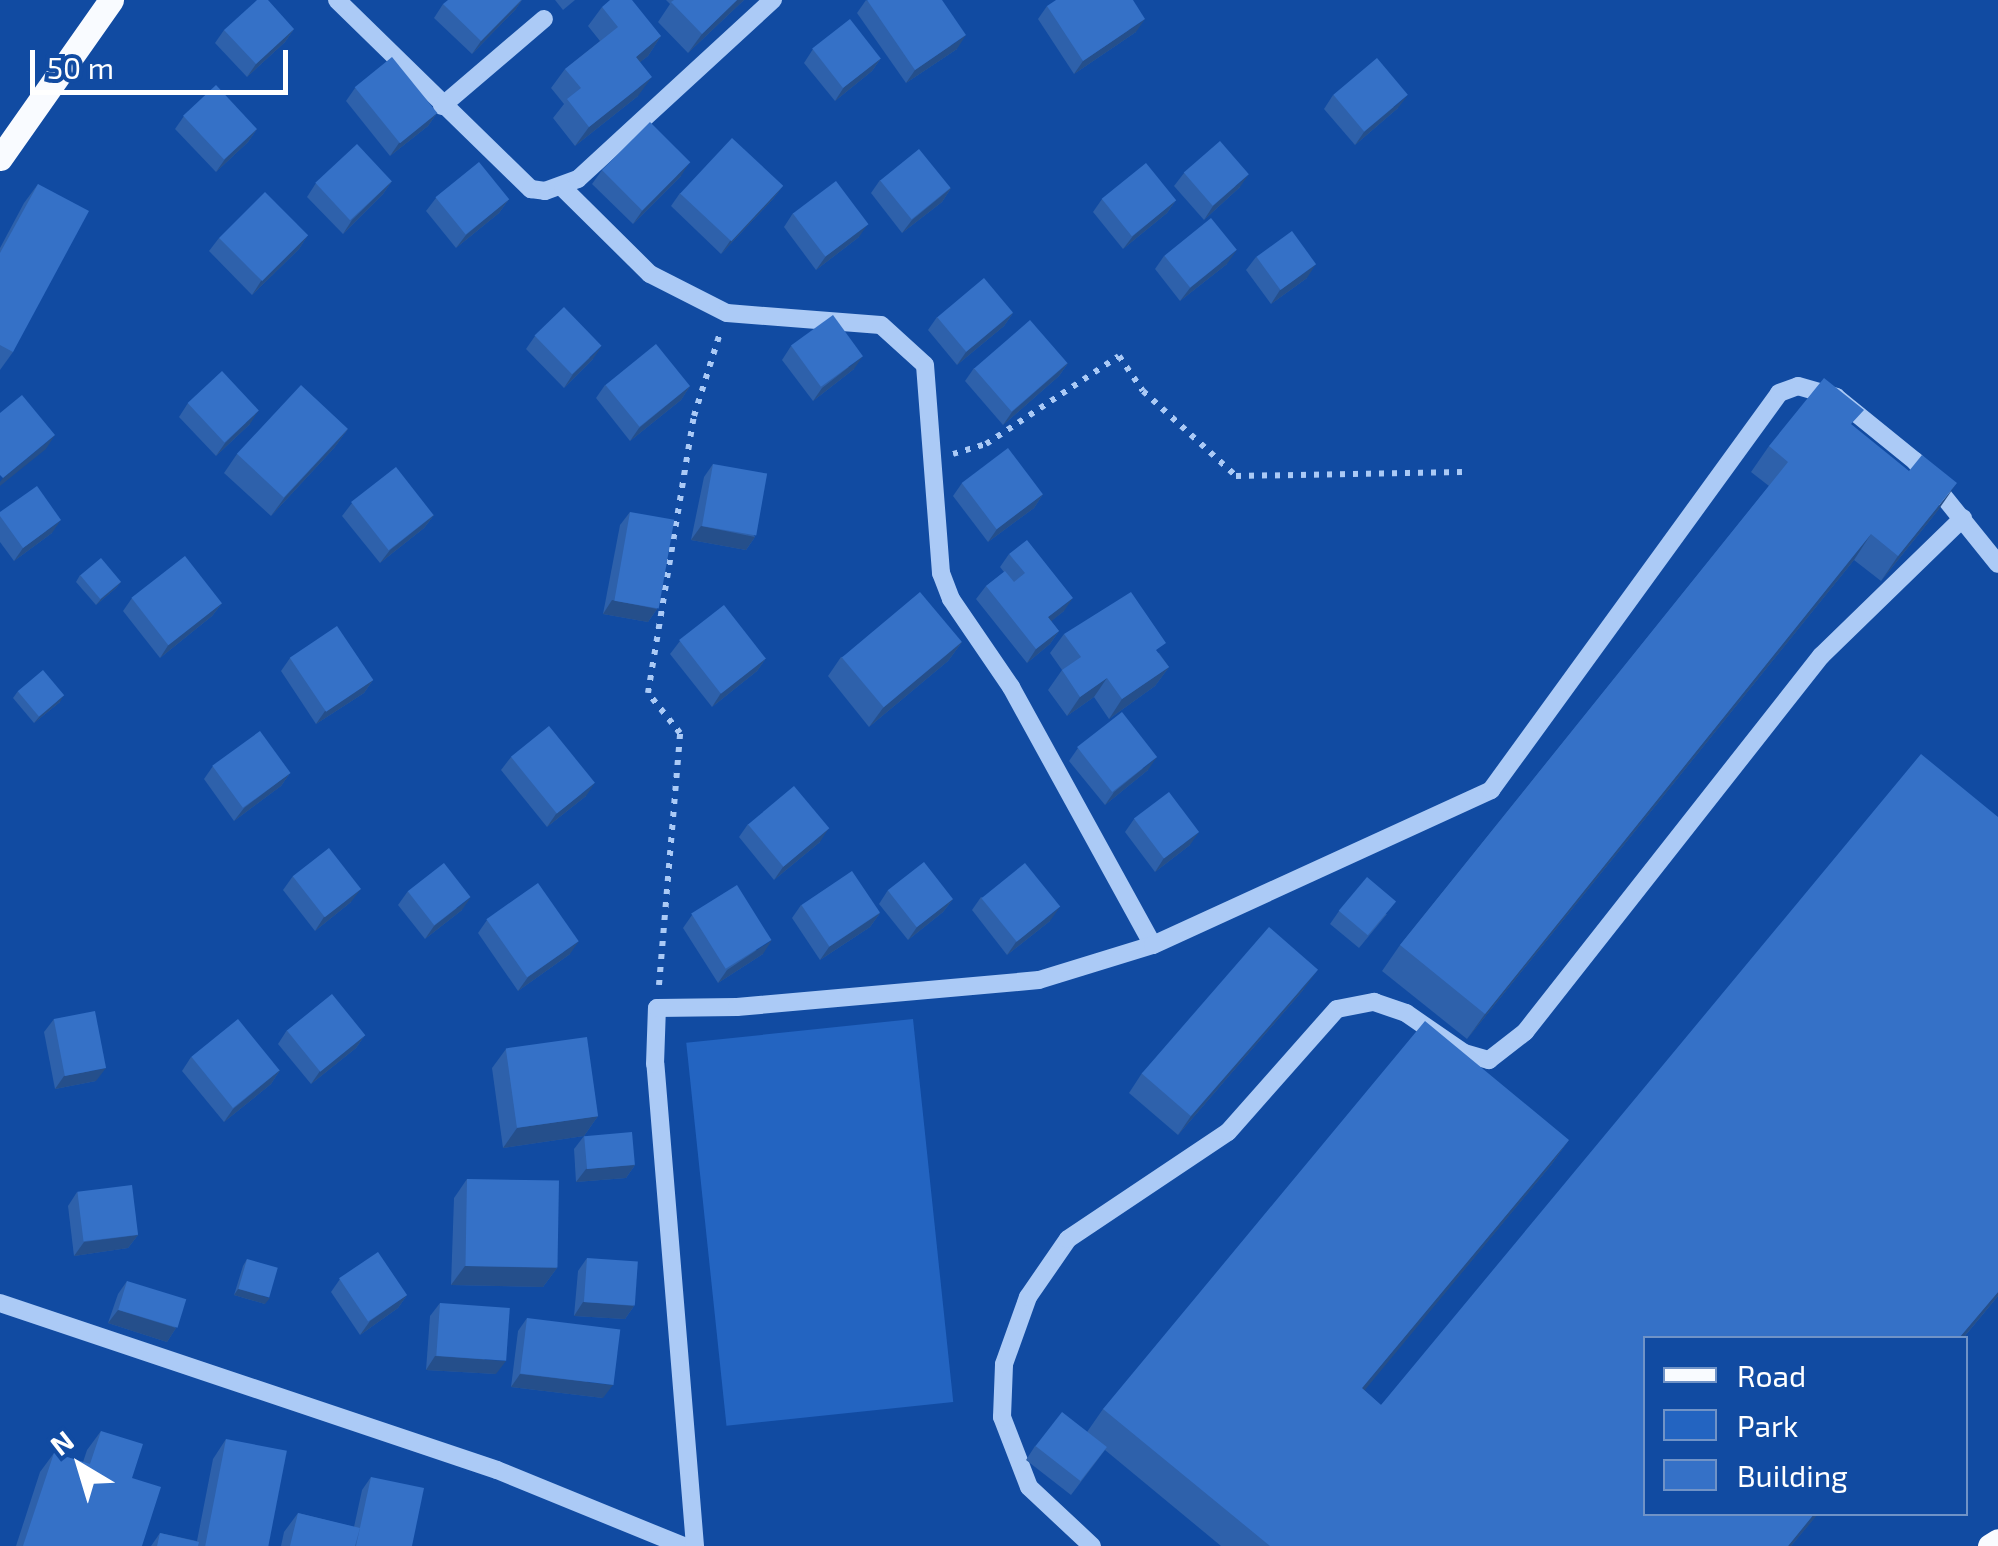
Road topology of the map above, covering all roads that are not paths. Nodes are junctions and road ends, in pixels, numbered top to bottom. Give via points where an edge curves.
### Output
1 (111, 0) edge
2 (337, 0) edge
3 (773, 0) edge
4 (544, 19) dead end
5 (442, 106) junction
6 (0, 158) edge
7 (563, 188) junction
8 (1963, 518) junction
9 (1998, 564) edge
10 (1153, 944) junction
11 (0, 1303) edge
12 (1998, 1541) edge
13 (683, 1546) edge
14 (695, 1546) edge
15 (1092, 1546) edge
16 (1990, 1546) edge

1 - 6 main road
2 - 5 street via 356,11
3 - 7 street
4 - 5 street
5 - 7 street via 531,190
7 - 10 street via 650,274 727,313 882,325 925,365 942,573 951,599 1011,688
8 - 9 street
8 - 10 street via 1864,416 1815,390 1798,386 1779,393 1491,790
8 - 15 street via 1821,656 1525,1032 1489,1060 1390,1007 1374,1002 1337,1009 1228,1132 1068,1238 1028,1297 1004,1364 1002,1416 1029,1487
10 - 14 street via 1039,980 738,1008 657,1008 655,1064
11 - 13 street via 497,1470
12 - 16 main road

